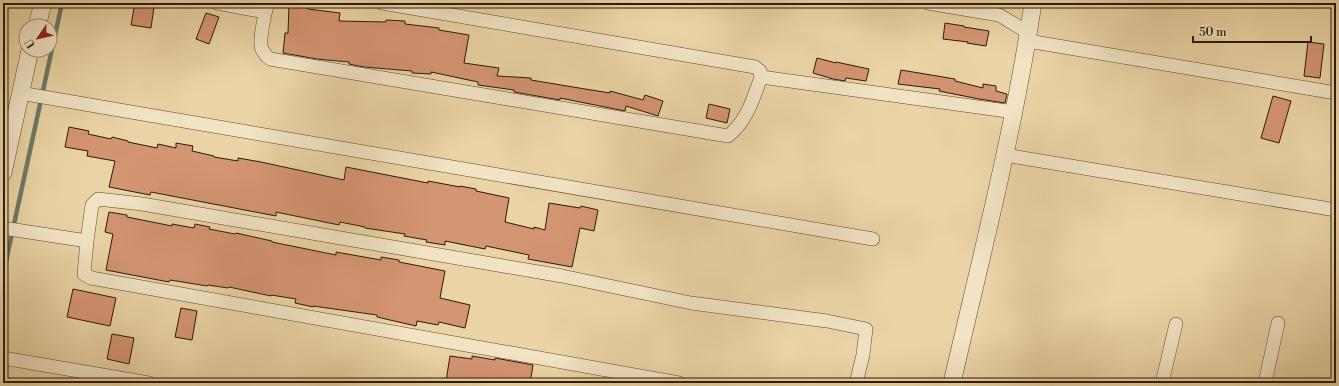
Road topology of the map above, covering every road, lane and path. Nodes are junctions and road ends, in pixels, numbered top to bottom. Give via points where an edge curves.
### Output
1 (43, 3) edge
2 (217, 3) edge
3 (382, 3) edge
4 (928, 3) edge
5 (1033, 3) edge
6 (266, 7) edge
7 (39, 18) edge
8 (1028, 37) junction
9 (28, 58) edge
10 (762, 77) junction
11 (20, 93) junction
12 (1336, 93) edge
13 (1014, 112) junction
14 (1005, 155) junction
15 (3, 173) edge
16 (1336, 210) edge
17 (3, 228) edge
18 (873, 239) dead end
19 (87, 241) junction
20 (1176, 324) dead end
21 (1278, 324) dead end
22 (3, 358) edge
23 (149, 383) edge
24 (679, 383) edge
25 (856, 383) edge
26 (952, 383) edge
27 (1162, 383) edge
28 (1265, 383) edge

1 - 7 street
2 - 6 street
3 - 10 street via 756,67
4 - 8 street via 999,15
5 - 8 street
6 - 10 street via 260,47 270,59 728,136 744,118
8 - 12 street
8 - 13 street
9 - 11 street
10 - 13 street
11 - 15 street
11 - 18 street
13 - 14 street
14 - 16 street
14 - 26 street
17 - 19 street
19 - 24 street via 84,274 91,278
19 - 25 street via 92,205 98,200 107,200 562,276 691,303 827,321 866,329
20 - 27 street
21 - 28 street
22 - 23 street

